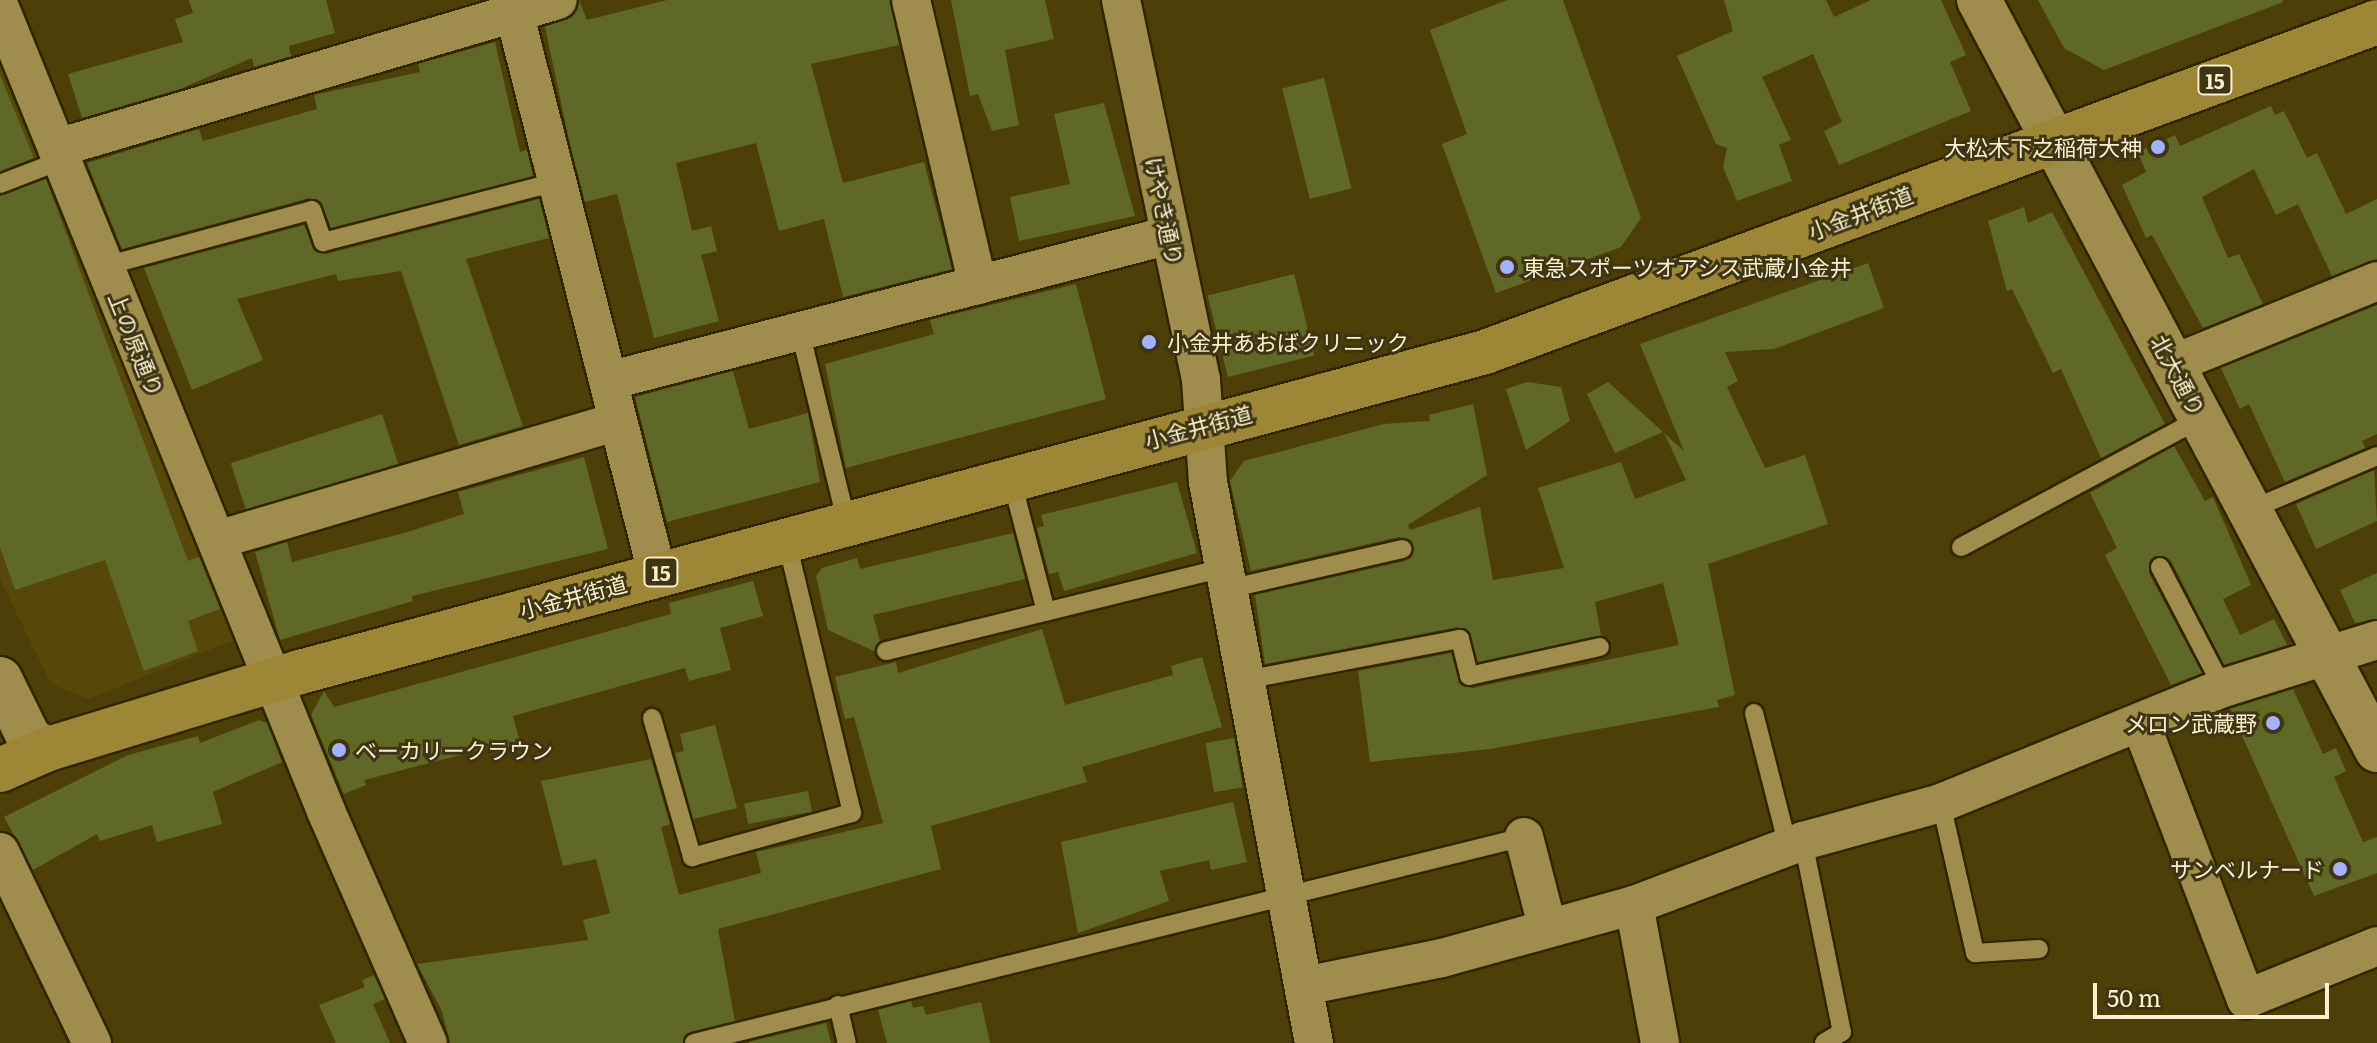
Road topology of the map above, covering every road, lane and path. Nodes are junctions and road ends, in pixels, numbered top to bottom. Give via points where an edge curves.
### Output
1 (558, 0) edge
2 (911, 0) edge
3 (1121, 0) edge
4 (1979, 0) edge
5 (0, 8) edge
6 (514, 12) junction
7 (2377, 22) edge
8 (2054, 138) junction
9 (59, 154) junction
10 (557, 182) junction
11 (0, 184) edge
12 (1170, 235) junction
13 (105, 266) junction
14 (2377, 281) edge
15 (978, 285) junction
16 (800, 331) junction
17 (2173, 364) junction
18 (608, 381) junction
19 (2202, 418) junction
20 (618, 421) junction
21 (1206, 423) junction
22 (2377, 456) edge
23 (1010, 476) junction
24 (2250, 510) junction
25 (846, 520) junction
26 (785, 537) junction
27 (217, 540) junction
28 (1961, 547) dead end
29 (1402, 549) dead end
30 (2160, 567) dead end
31 (657, 573) junction
32 (1226, 578) junction
33 (1046, 611) junction
34 (2377, 640) edge
35 (1600, 647) dead end
36 (886, 651) dead end
37 (2326, 654) junction
38 (273, 679) junction
39 (1245, 680) junction
40 (2223, 688) junction
41 (8, 696) edge
42 (1754, 713) dead end
43 (652, 718) dead end
44 (2140, 722) junction
45 (48, 749) junction
46 (2377, 750) edge
47 (0, 767) edge
48 (1941, 803) junction
49 (1524, 837) joint
50 (1795, 843) junction
51 (0, 852) edge
52 (1285, 891) junction
53 (1634, 905) junction
54 (1547, 926) junction
55 (2377, 946) edge
56 (2039, 949) dead end
57 (1304, 986) junction
58 (838, 1005) junction
59 (92, 1043) edge
60 (428, 1043) edge
61 (694, 1043) edge
62 (847, 1043) edge
63 (1314, 1043) edge
64 (1660, 1043) edge
65 (1824, 1043) edge

1 - 6 street
2 - 15 street
3 - 12 street, けやき通り
4 - 8 street, 北大通り
5 - 9 street, 上の原通り
6 - 9 street
6 - 10 street
7 - 8 main road, 小金井街道 / 15
8 - 17 street, 北大通り
8 - 21 main road, 小金井街道 / 15 via 1485,352
9 - 11 lane
9 - 13 street, 上の原通り
10 - 13 lane via 323,242 312,210
10 - 18 street
12 - 15 street
12 - 21 street, けやき通り
13 - 27 street, 上の原通り
14 - 17 street
15 - 16 street
16 - 18 street
16 - 25 lane
17 - 19 street, 北大通り
18 - 20 street
19 - 24 street, 北大通り
19 - 28 lane
20 - 27 street
20 - 31 street
21 - 23 main road, 小金井街道 / 15
21 - 32 street, けやき通り via 1208,482
22 - 24 lane
23 - 25 main road, 小金井街道 / 15
23 - 33 lane
24 - 37 street, 北大通り
25 - 26 main road, 小金井街道 / 15
26 - 31 main road, 小金井街道 / 15
26 - 43 lane via 852,813 692,857
27 - 38 street, 上の原通り
29 - 32 lane
30 - 40 lane
31 - 38 main road, 小金井街道 / 15
32 - 33 lane
32 - 39 street, けやき通り
33 - 36 lane
34 - 37 street
35 - 39 lane via 1469,676 1460,639
37 - 40 street
37 - 46 street, 北大通り
38 - 45 main road, 小金井街道 / 15
38 - 60 street, 上の原通り
39 - 52 street, けやき通り
40 - 44 street
41 - 45 street via 30,740
41 - 47 street via 20,741
42 - 50 lane
44 - 48 street
44 - 55 street via 2246,999
45 - 47 main road, 小金井街道 / 15
48 - 50 street
48 - 56 lane via 1975,953
49 - 52 lane
49 - 54 street
50 - 53 street
50 - 65 lane via 1842,1032
51 - 59 street
52 - 57 street, けやき通り
52 - 58 lane
53 - 54 street
53 - 64 street
54 - 57 street via 1442,958
57 - 63 street, けやき通り
58 - 61 lane
58 - 62 lane

